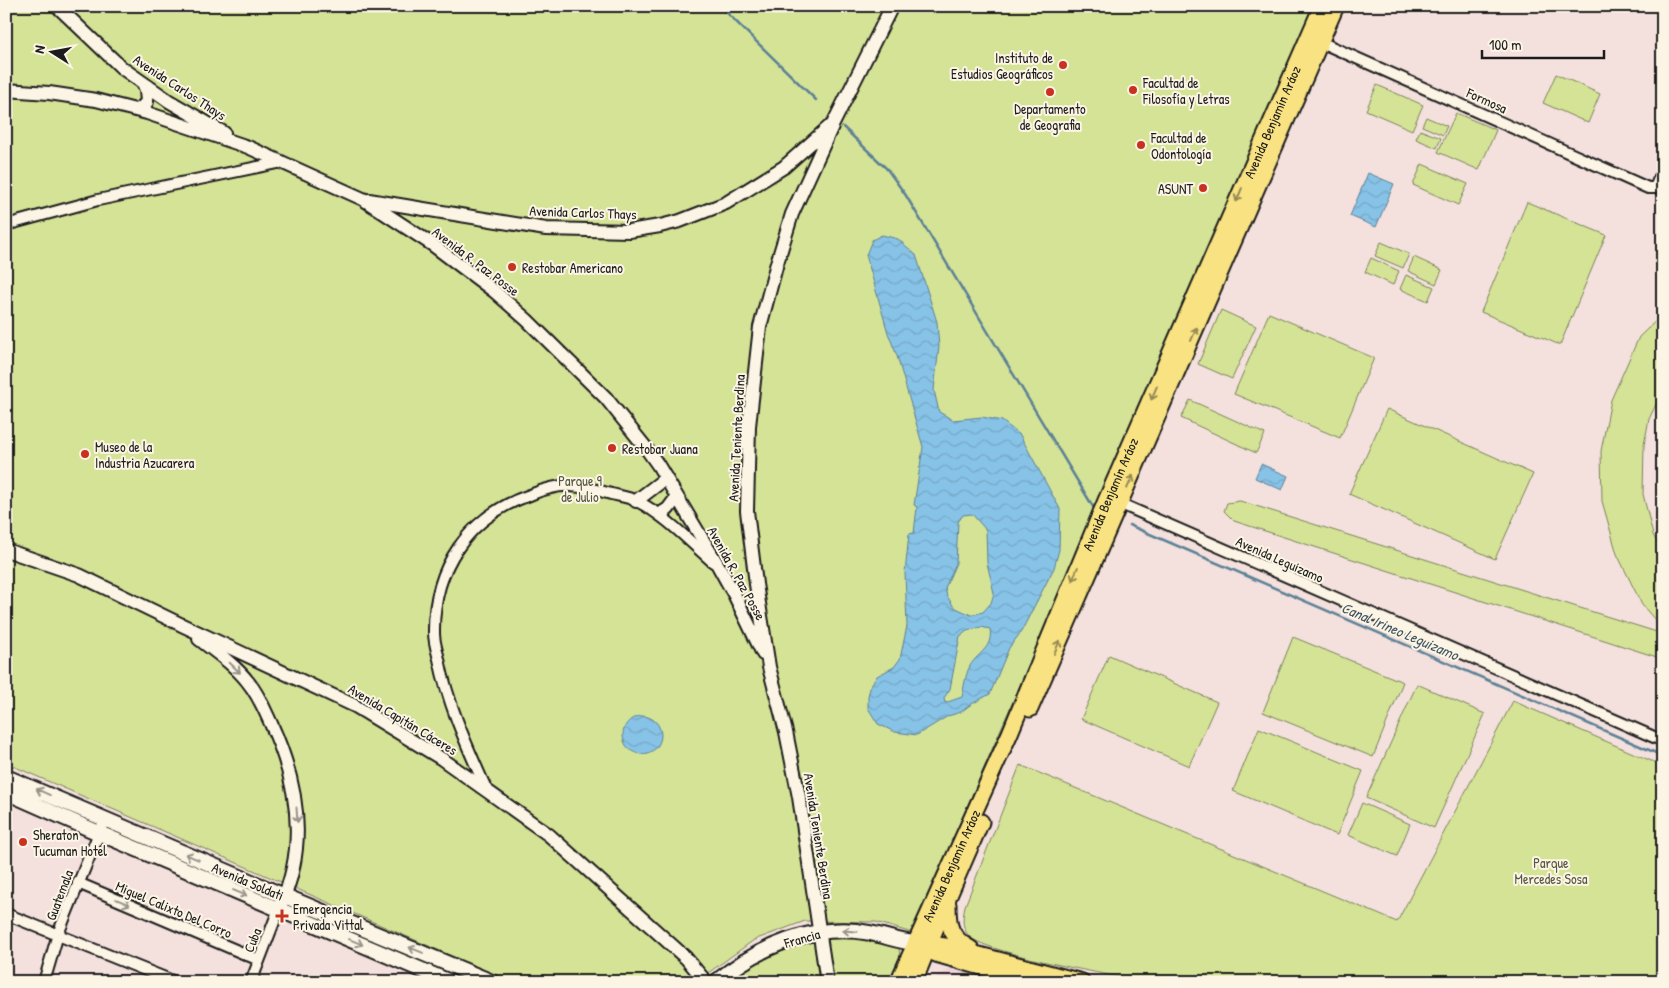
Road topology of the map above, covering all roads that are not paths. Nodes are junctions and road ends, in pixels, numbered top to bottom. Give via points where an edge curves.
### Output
1 (57, 6) edge
2 (882, 6) edge
3 (892, 6) edge
4 (1322, 6) edge
5 (1336, 6) edge
6 (880, 29) junction
7 (1314, 39) junction
8 (143, 82) junction
9 (6, 90) edge
10 (135, 110) junction
11 (833, 124) junction
12 (248, 147) junction
13 (282, 162) junction
14 (1663, 169) edge
15 (363, 199) junction
16 (6, 225) edge
17 (666, 478) junction
18 (677, 497) junction
19 (636, 501) junction
20 (1113, 501) junction
21 (660, 514) junction
22 (6, 550) edge
23 (719, 567) junction
24 (184, 626) junction
25 (769, 667) junction
26 (1663, 741) edge
27 (6, 776) edge
28 (487, 791) junction
29 (6, 792) edge
30 (104, 819) junction
31 (99, 833) junction
32 (78, 883) junction
33 (948, 898) junction
34 (282, 903) junction
35 (6, 914) edge
36 (819, 932) junction
37 (58, 934) junction
38 (924, 946) junction
39 (980, 955) junction
40 (950, 958) junction
41 (259, 960) junction
42 (461, 968) junction
43 (44, 982) edge
44 (175, 982) edge
45 (251, 982) edge
46 (450, 982) edge
47 (456, 982) edge
48 (492, 982) edge
49 (706, 982) edge
50 (716, 982) edge
51 (827, 982) edge
52 (898, 982) edge
53 (916, 982) edge
54 (1034, 982) edge
55 (1082, 982) edge

1 - 8 street, Avenida Carlos Thays via 122,68
2 - 6 street
3 - 6 street, Avenida Teniente Berdina
4 - 7 main road, Avenida Benjamín Aráoz
5 - 7 main road, Avenida Benjamín Aráoz
6 - 11 street, Avenida Teniente Berdina
7 - 14 street, Formosa via 1648,188 1655,188
7 - 20 main road, Avenida Benjamín Aráoz
8 - 10 street via 147,102
8 - 12 street, Avenida Carlos Thays via 168,101
9 - 10 street, Avenida R. Paz Posse via 96,100
10 - 12 street, Avenida R. Paz Posse
11 - 15 street, Avenida Carlos Thays via 784,167 726,203 680,222 652,228 629,231 546,229
11 - 25 street, Avenida Teniente Berdina via 792,214 759,336 749,426 747,511
12 - 13 street, Avenida R. Paz Posse
13 - 15 street, Avenida R. Paz Posse
13 - 16 street via 98,200
15 - 17 street, Avenida R. Paz Posse via 432,245 527,320 606,398
17 - 18 street, Avenida R. Paz Posse
17 - 19 street
18 - 21 street
18 - 23 street, Avenida R. Paz Posse
19 - 21 street
19 - 28 street via 569,486 543,490 490,515 466,537 449,562 438,591 434,634 444,684
20 - 26 street, Avenida Leguizamo
33 -> 20 main road, Avenida Benjamín Aráoz
20 -> 38 main road, Avenida Benjamín Aráoz via 1010,733
21 - 23 street
22 - 24 street, Avenida Capitán Cáceres via 79,574
23 - 25 street, Avenida R. Paz Posse
24 - 28 street, Avenida Capitán Cáceres via 356,706
24 -> 34 street via 248,682 278,738 294,786 298,838
25 - 36 street, Avenida Teniente Berdina via 799,797
30 -> 27 main road, Avenida Soldati
28 - 49 street, Avenida Capitán Cáceres via 549,835 686,958
29 - 31 main road, Avenida Soldati
30 - 31 street, Guatemala
34 -> 30 main road, Avenida Soldati
31 - 32 street, Guatemala
31 -> 34 main road, Avenida Soldati
32 - 37 street, Guatemala
32 -> 41 street, Miguel Calixto Del Corro
33 - 38 main road, Avenida Benjamín Aráoz
33 - 39 main road via 952,933
34 - 41 street, Cuba
42 -> 34 main road, Avenida Soldati
34 -> 46 main road, Avenida Soldati
35 - 37 street
38 -> 36 main road, Francia via 870,933
36 - 50 main road, Francia via 755,956
36 - 51 street, Avenida Teniente Berdina
37 - 43 street, Guatemala
37 - 44 street
38 - 39 main road
38 - 40 main road
38 - 52 main road, Avenida Benjamín Aráoz
38 - 53 main road, Avenida Benjamín Aráoz
39 - 55 main road
40 - 53 main road via 935,964
40 - 54 main road
41 - 45 street, Cuba
42 - 47 street
42 - 48 main road, Avenida Soldati

